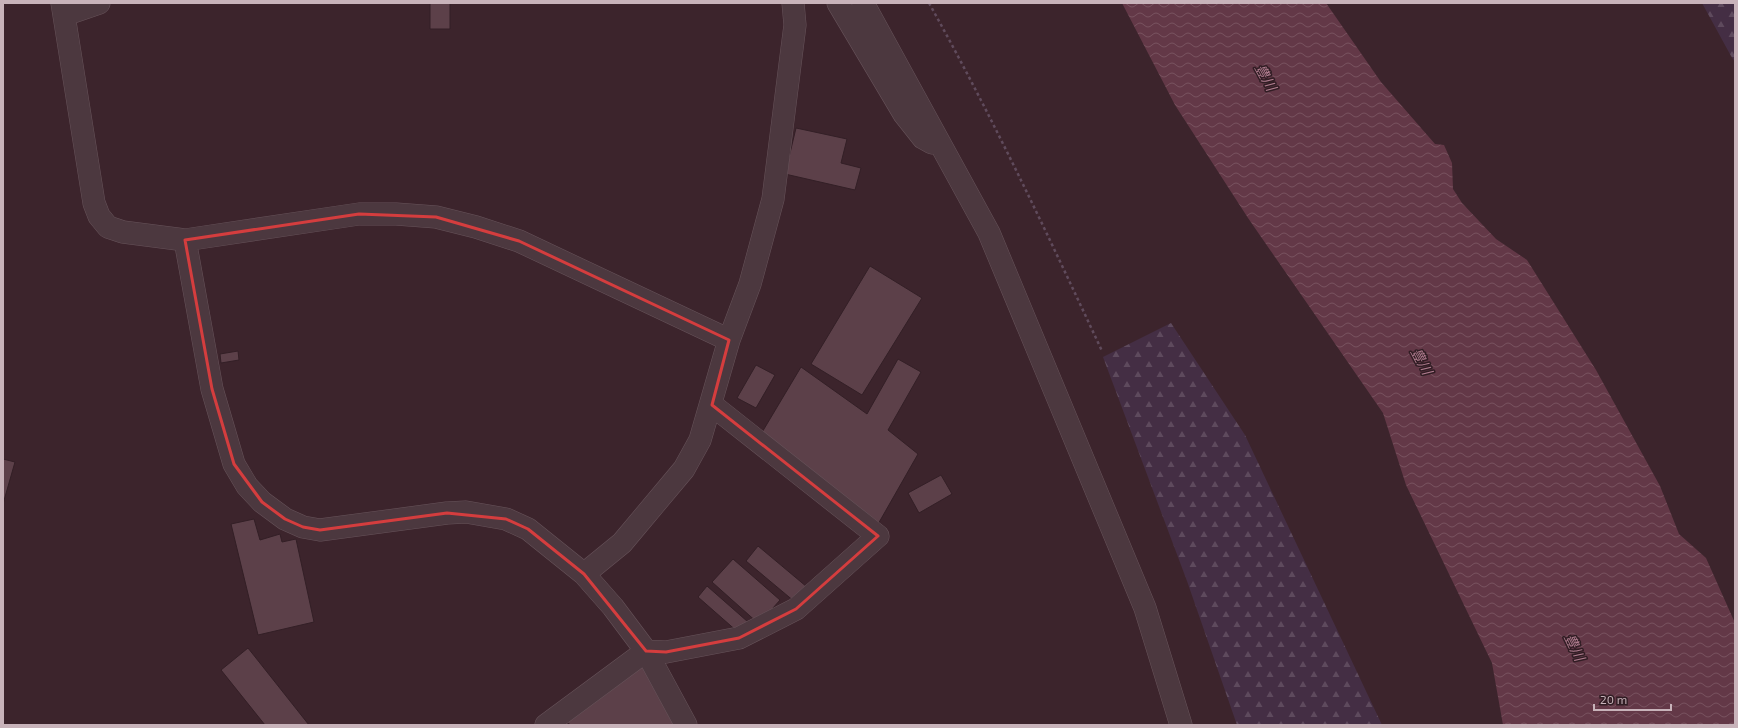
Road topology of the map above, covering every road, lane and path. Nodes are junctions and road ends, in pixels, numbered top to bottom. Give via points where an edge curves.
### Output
1 (99, 3) edge
2 (793, 3) edge
3 (838, 3) edge
4 (863, 3) edge
5 (928, 3) edge
6 (63, 9) edge
7 (942, 148) junction
8 (185, 240) junction
9 (729, 340) junction
10 (1102, 351) dead end
11 (712, 405) junction
12 (584, 574) junction
13 (646, 651) junction
14 (546, 725) edge
15 (686, 725) edge
16 (1182, 725) edge

1 - 6 street
2 - 9 street via 795,25 773,199 750,284
3 - 7 street via 904,114 922,138
4 - 7 street
5 - 10 path via 969,76
6 - 8 street via 94,203 99,216 108,227 123,232
7 - 16 street via 989,233 1136,586
8 - 9 street via 359,214 436,217 476,226 519,242
8 - 12 street via 212,389 234,464 262,502 285,519 302,527 320,530 447,513 466,512 506,519 528,529
9 - 11 street
11 - 12 street via 700,440 684,469 622,543
11 - 13 street via 878,536 796,609 739,638 666,652
12 - 13 street
13 - 14 street
13 - 15 street

